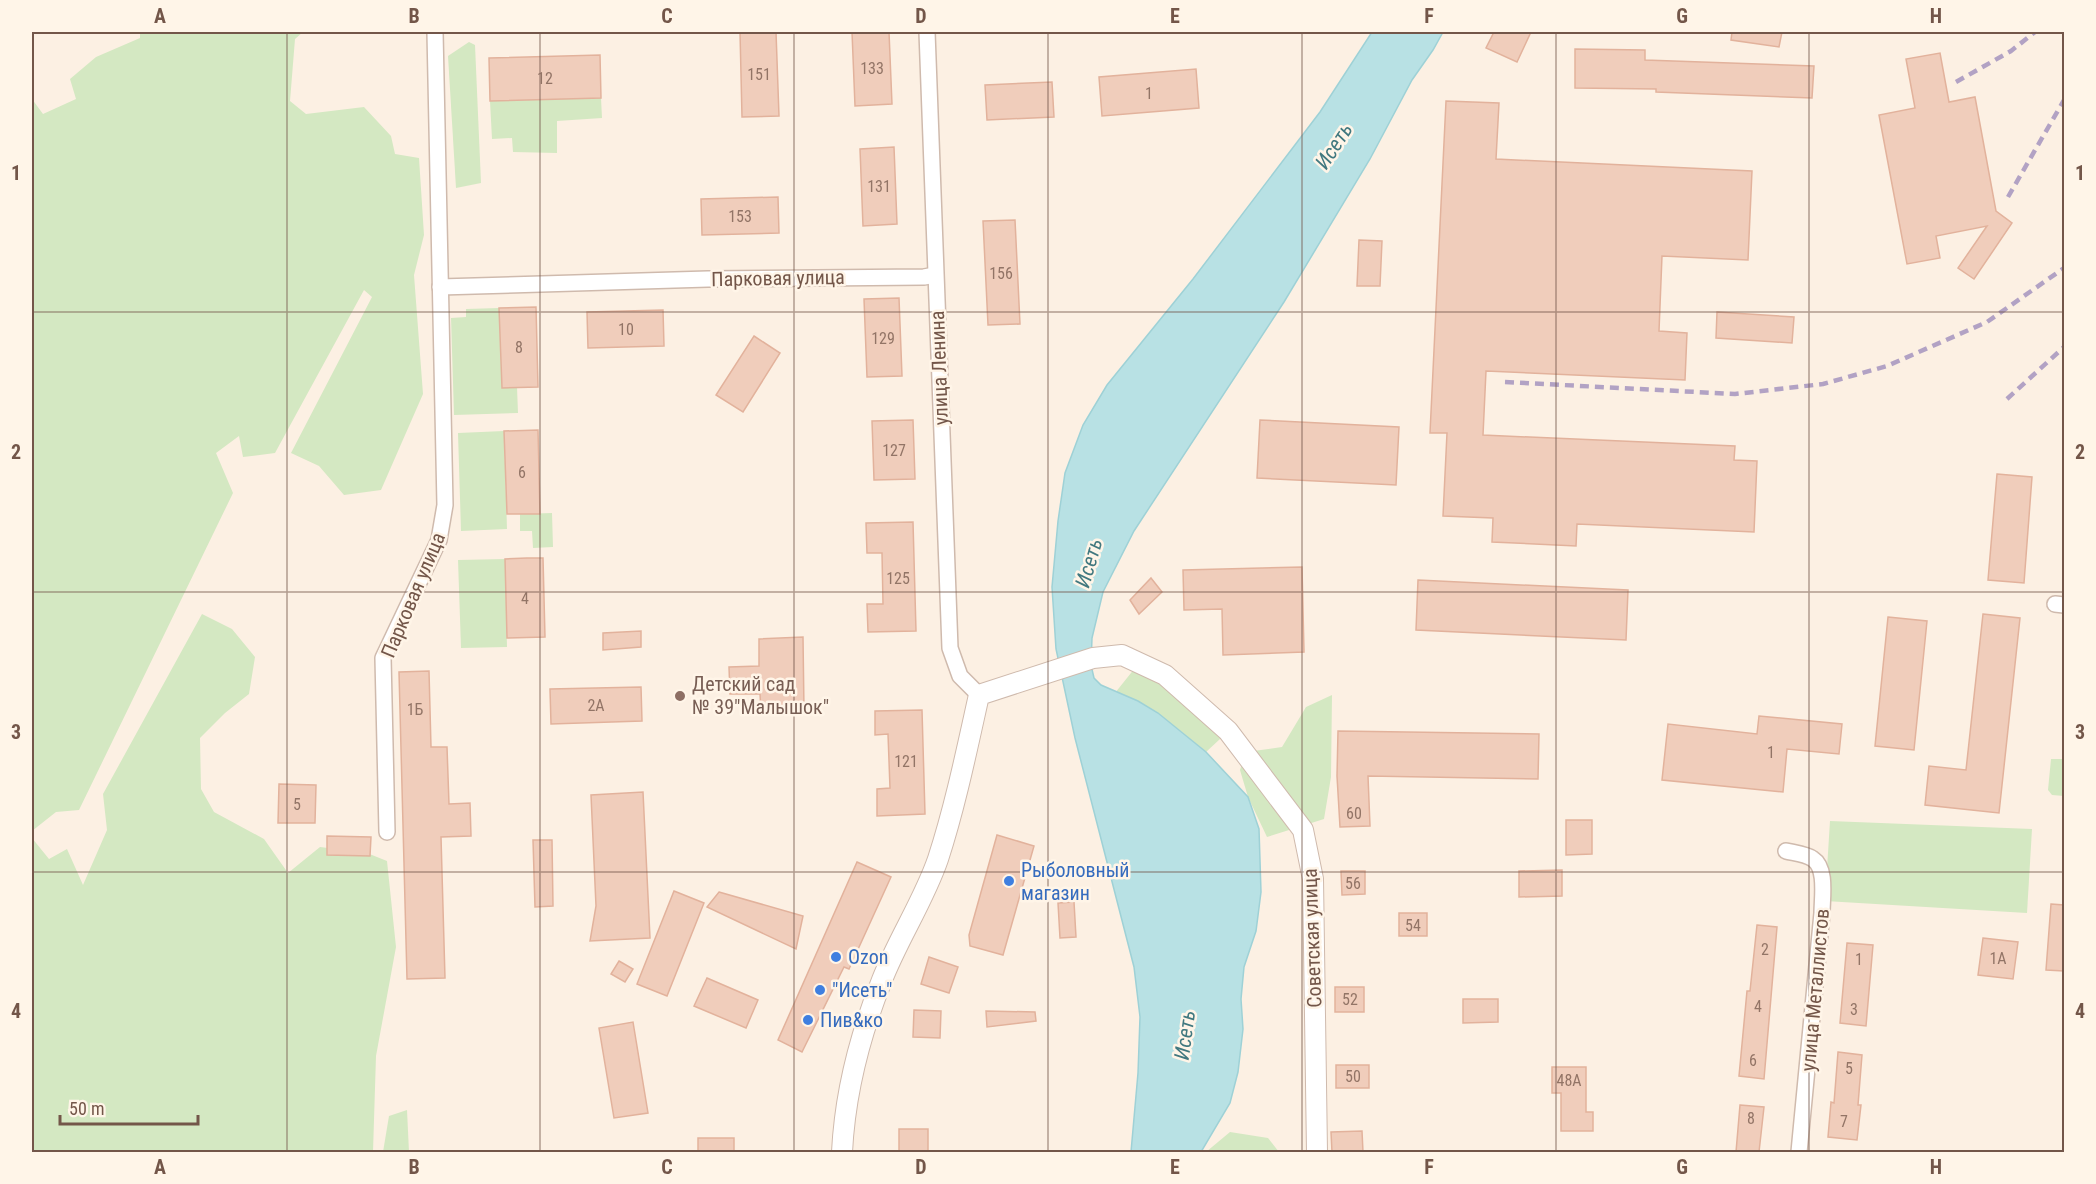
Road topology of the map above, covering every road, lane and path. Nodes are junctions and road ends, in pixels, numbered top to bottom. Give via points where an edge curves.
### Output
1 (435, 32) edge
2 (927, 32) edge
3 (935, 275) junction
4 (440, 287) junction
5 (979, 695) junction
6 (387, 832) dead end
7 (1786, 851) dead end
8 (842, 1152) edge
9 (1317, 1152) edge
10 (1799, 1152) edge

1 - 4 street, Парковая улица
2 - 3 street, улица Ленина
3 - 4 street, Парковая улица
3 - 5 street, улица Ленина via 950,648 960,676
4 - 6 street, Парковая улица via 446,505 439,540 383,658
5 - 8 street via 938,860 882,979 858,1052 847,1096
5 - 9 street, Советская улица via 1093,658 1122,655 1165,675 1228,731 1304,830 1313,879
7 - 10 street, улица Металлистов via 1812,858 1822,877 1822,913

